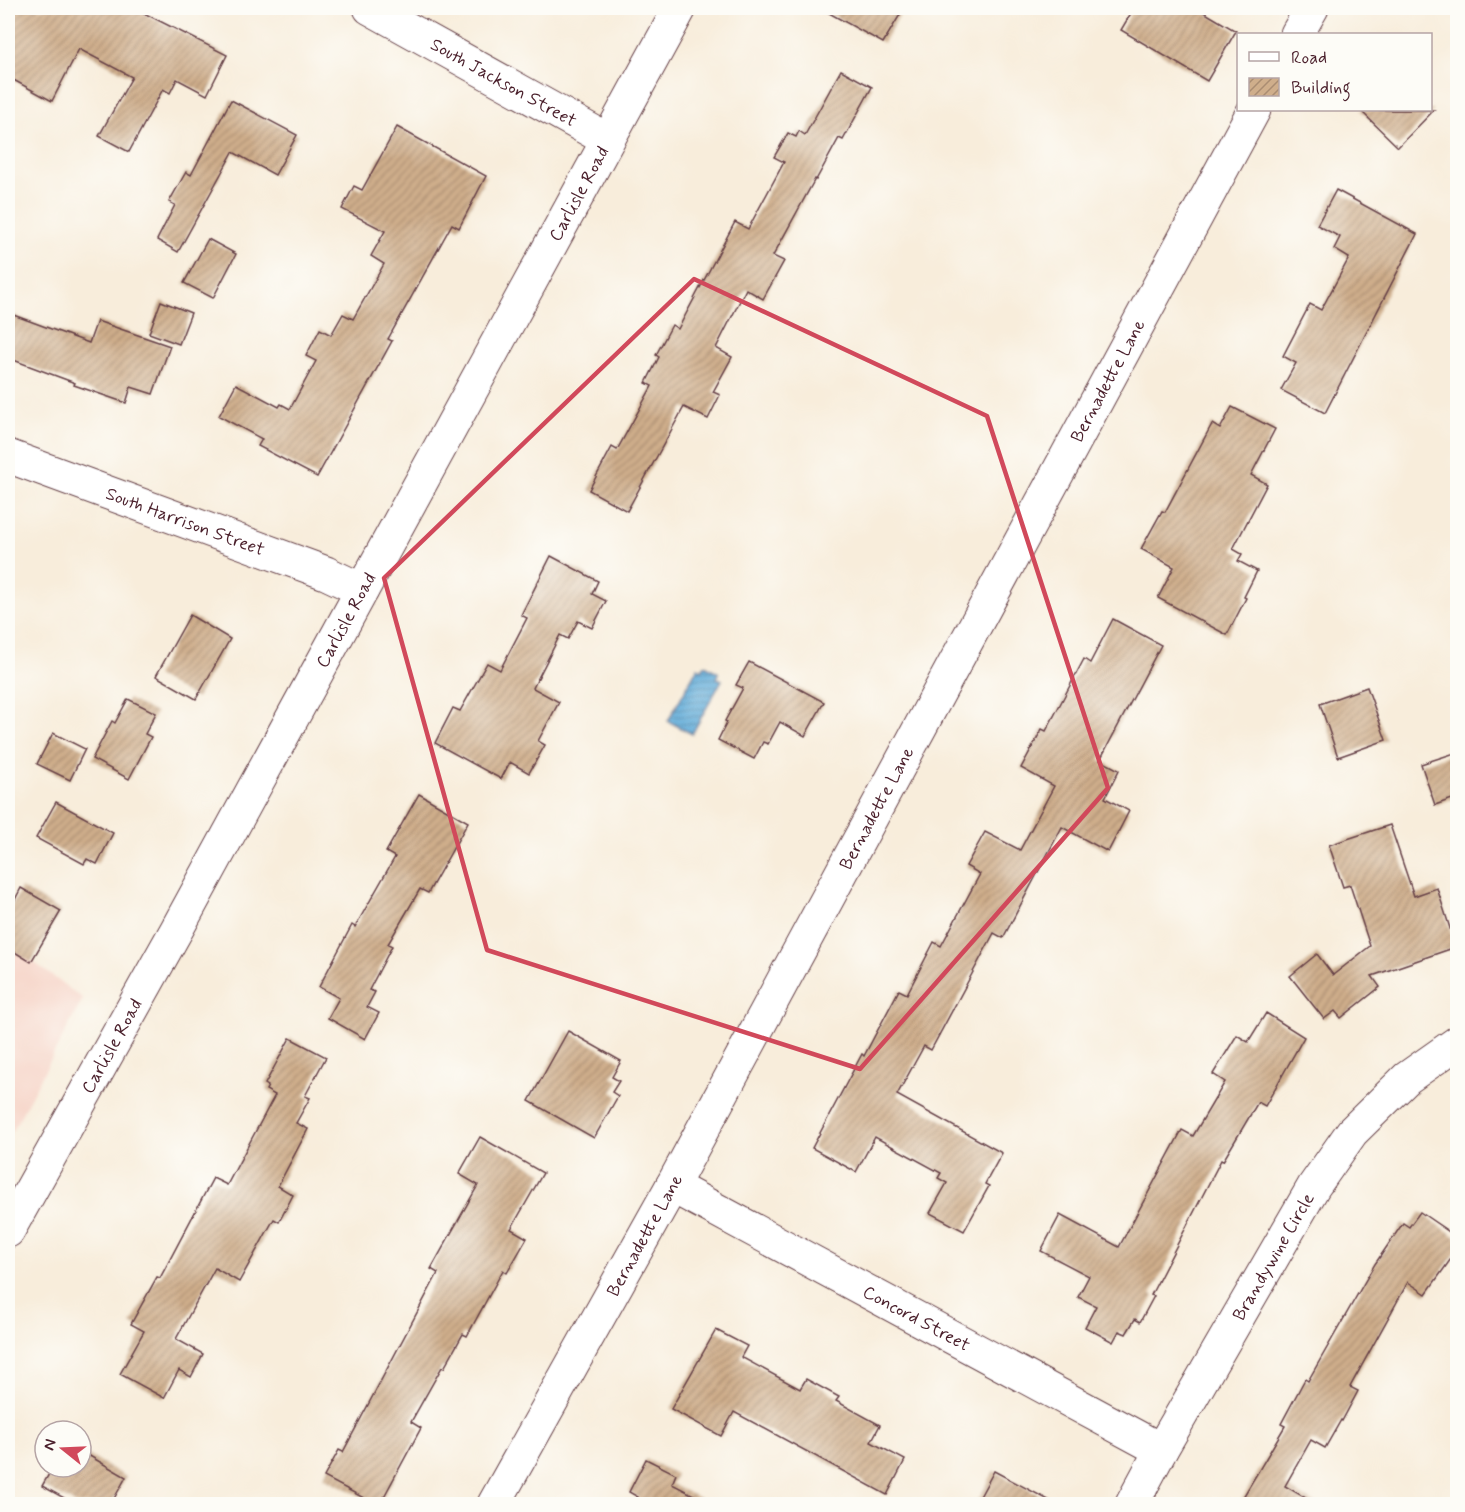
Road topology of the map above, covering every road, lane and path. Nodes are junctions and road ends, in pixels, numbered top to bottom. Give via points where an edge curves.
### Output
1 (370, 8) edge
2 (680, 8) edge
3 (1312, 8) edge
4 (1298, 33) edge
5 (1253, 111) edge
6 (606, 139) junction
7 (8, 456) edge
8 (362, 590) junction
9 (1458, 1042) edge
10 (672, 1186) junction
11 (8, 1231) edge
12 (1161, 1450) junction
13 (494, 1504) edge
14 (1132, 1504) edge

1 - 6 street, South Jackson Street
2 - 6 street, Carlisle Road
3 - 4 street
5 - 10 street, Bernadette Lane
6 - 8 street, Carlisle Road
7 - 8 street, South Harrison Street via 326,573
8 - 11 street, Carlisle Road
9 - 12 street, Brandywine Circle via 1407,1078 1353,1132 1314,1186
10 - 12 street, Concord Street
10 - 13 street, Bernadette Lane
12 - 14 street, Brandywine Circle

